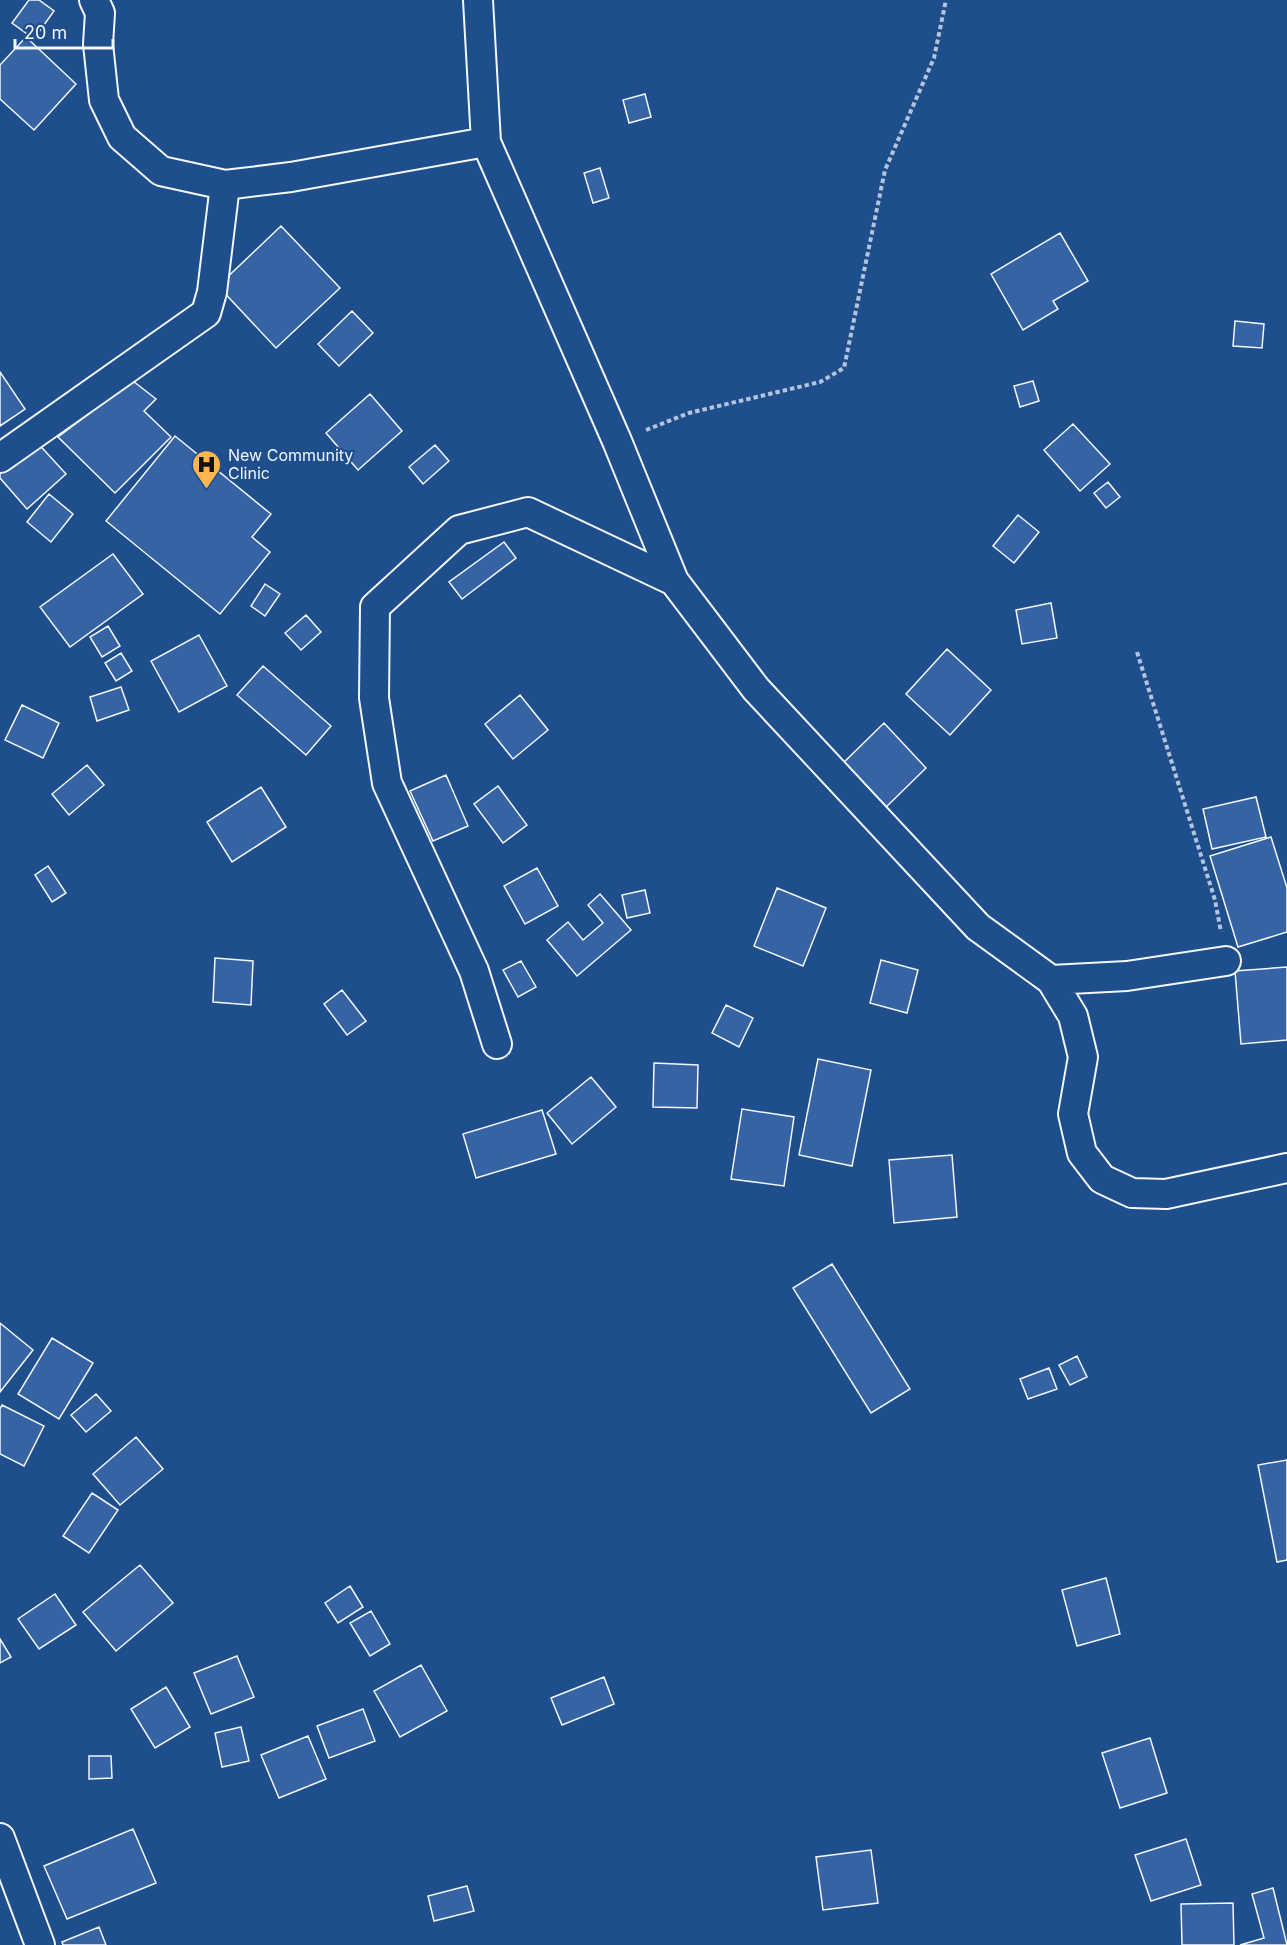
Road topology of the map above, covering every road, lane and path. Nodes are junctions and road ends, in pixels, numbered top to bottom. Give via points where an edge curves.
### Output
1 (94, 0) edge
2 (478, 0) edge
3 (946, 0) edge
4 (486, 142) junction
5 (225, 185) junction
6 (618, 441) junction
7 (0, 458) edge
8 (674, 581) junction
9 (1137, 652) dead end
10 (1226, 961) joint
11 (1051, 980) junction
12 (497, 1044) dead end
13 (1287, 1168) edge
14 (0, 1838) edge
15 (40, 1945) edge

1 - 5 street via 100,13 98,44 104,100 122,136 162,171
2 - 4 street
3 - 6 path via 934,58 885,170 844,368 820,382 689,413
4 - 5 street
4 - 6 street
5 - 7 street via 206,313
6 - 8 street
8 - 11 street via 756,689 978,927
8 - 12 street via 528,512 459,530 375,607 374,698 387,783 474,971
9 - 10 path via 1215,900
10 - 11 street via 1127,976
11 - 13 street via 1073,1016 1083,1057 1073,1114 1082,1153 1102,1179 1132,1193 1166,1194
14 - 15 street

